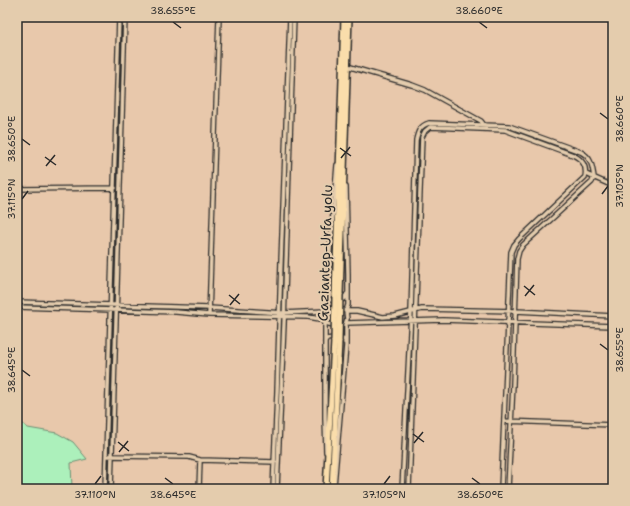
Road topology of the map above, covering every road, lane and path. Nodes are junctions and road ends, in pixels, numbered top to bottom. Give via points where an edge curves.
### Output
1 (119, 17) edge
2 (125, 17) edge
3 (219, 17) edge
4 (290, 17) edge
5 (294, 17) edge
6 (344, 17) edge
7 (349, 17) edge
8 (347, 66) junction
9 (484, 125) junction
10 (340, 149) junction
11 (586, 174) junction
12 (344, 177) junction
13 (594, 177) junction
14 (613, 186) edge
15 (114, 188) junction
16 (120, 188) junction
17 (17, 189) edge
18 (348, 293) junction
19 (326, 294) junction
20 (338, 295) junction
21 (17, 302) edge
22 (110, 304) junction
23 (116, 305) junction
24 (17, 307) edge
25 (209, 308) junction
26 (111, 310) junction
27 (116, 310) junction
28 (325, 311) junction
29 (346, 311) junction
30 (413, 311) junction
31 (508, 311) junction
32 (516, 311) junction
33 (209, 315) junction
34 (279, 315) junction
35 (284, 315) junction
36 (613, 316) edge
37 (412, 321) junction
38 (325, 322) junction
39 (508, 322) junction
40 (515, 322) junction
41 (346, 323) junction
42 (613, 326) edge
43 (336, 341) junction
44 (325, 342) junction
45 (346, 346) junction
46 (504, 421) junction
47 (511, 421) junction
48 (613, 424) edge
49 (106, 456) junction
50 (112, 456) junction
51 (200, 460) junction
52 (276, 462) junction
53 (327, 469) junction
54 (105, 489) edge
55 (111, 489) edge
56 (199, 489) edge
57 (272, 489) edge
58 (277, 489) edge
59 (326, 489) edge
60 (333, 489) edge
61 (402, 489) edge
62 (409, 489) edge
63 (501, 489) edge
64 (508, 489) edge

1 - 15 street
2 - 16 street
3 - 25 street
4 - 34 street
5 - 35 street
6 - 10 highway, Gaziantep-Urfa yolu
7 - 8 highway, Gaziantep-Urfa yolu
8 - 9 street via 425,90
8 - 12 highway, Gaziantep-Urfa yolu
9 - 13 street via 509,126 581,152 590,160
9 - 30 street via 429,123 418,133
10 - 19 street
10 - 20 highway, Gaziantep-Urfa yolu
11 - 13 street
11 - 30 street via 580,159 505,130 430,127 422,137
11 - 31 street via 514,245
12 - 18 street
12 - 20 highway, Gaziantep-Urfa yolu
13 - 14 street
13 - 32 street via 592,182 519,251
15 - 16 street
15 - 17 street
15 - 22 street
16 - 23 street
18 - 19 street via 344,299 336,301 327,298
18 - 29 street
19 - 28 street
20 - 43 highway, Gaziantep-Urfa yolu, bridge
21 - 22 street
22 - 23 street
22 - 26 street
23 - 25 street
23 - 27 street
24 - 26 street
25 - 33 street
25 - 34 street
26 - 27 street
26 - 49 street
27 - 33 street
27 - 50 street
28 - 29 street via 337,308
28 - 35 street
28 - 38 street
29 - 30 street via 383,317
29 - 41 street
30 - 31 street
30 - 37 street
31 - 32 street
31 - 39 street
32 - 36 street
32 - 40 street
33 - 34 street
34 - 35 street
34 - 52 street
35 - 38 street via 320,319
35 - 52 street
37 - 39 street
37 - 41 street
37 - 61 street
37 - 62 street
38 - 41 street via 336,326
38 - 44 street
39 - 40 street
39 - 46 street
40 - 42 street
40 - 47 street
41 - 45 street
43 - 53 highway, Gaziantep-Urfa yolu
43 - 60 highway, Gaziantep-Urfa yolu
44 - 45 street via 327,339 338,337 345,340
44 - 53 street
45 - 60 street
46 - 47 street
46 - 63 street
47 - 48 street
47 - 64 street
49 - 50 street
49 - 54 street
50 - 51 street via 189,457
50 - 55 street
51 - 52 street
51 - 56 street
52 - 57 street
52 - 58 street
53 - 59 highway, Gaziantep-Urfa yolu

